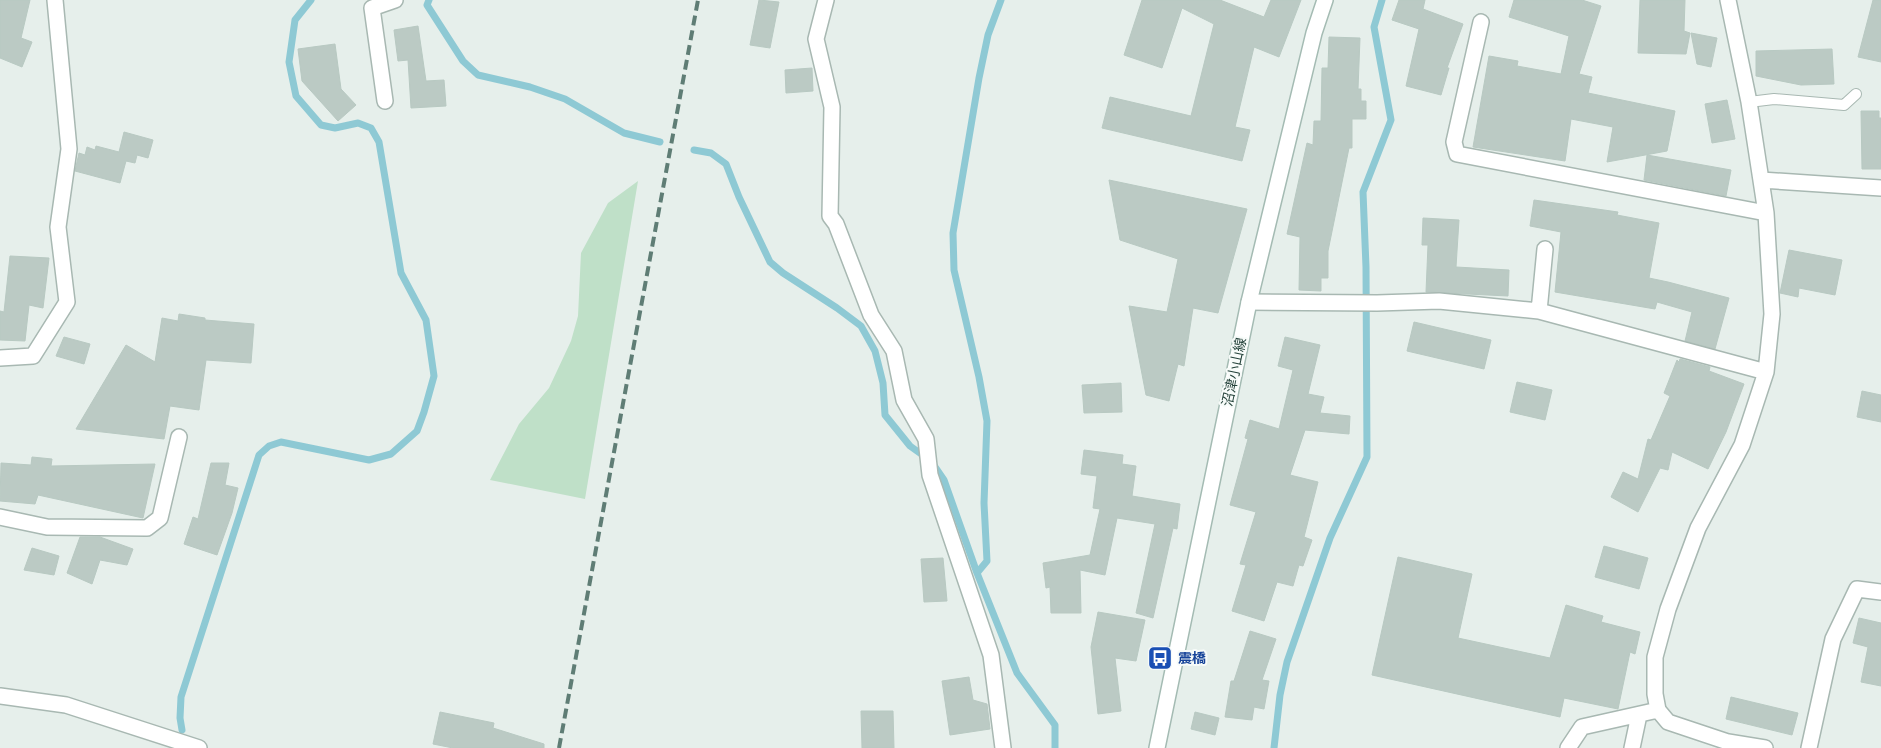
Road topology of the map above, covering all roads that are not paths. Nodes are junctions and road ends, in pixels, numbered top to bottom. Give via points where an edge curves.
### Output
1 (55, 0) edge
2 (395, 0) edge
3 (826, 0) edge
4 (1325, 0) edge
5 (1728, 0) edge
6 (1481, 22) dead end
7 (1856, 94) dead end
8 (385, 101) dead end
9 (1749, 102) junction
10 (1761, 180) junction
11 (1881, 188) edge
12 (1766, 213) junction
13 (1545, 249) dead end
14 (1249, 302) junction
15 (1540, 311) junction
16 (0, 358) edge
17 (1766, 372) junction
18 (179, 437) dead end
19 (0, 517) edge
20 (1881, 592) edge
21 (0, 696) edge
22 (1658, 710) junction
23 (1639, 715) junction
24 (1727, 745) edge
25 (198, 748) edge
26 (1003, 748) edge
27 (1157, 748) edge
28 (1568, 748) edge
29 (1632, 748) edge
30 (1765, 748) edge
31 (1810, 748) edge

1 - 16 street via 69,149 58,226 67,302 33,356
2 - 8 street via 372,8
3 - 26 street via 816,39 832,107 830,216 871,315 894,351 904,400 926,439 930,471 941,509 991,655
4 - 14 street, 沼津小山線 via 1314,33
5 - 9 street
6 - 12 street via 1454,142 1457,154
7 - 9 lane via 1844,105 1774,99
9 - 10 street
10 - 11 street
10 - 12 street
12 - 17 street via 1772,314
13 - 15 street
14 - 15 street via 1439,301
14 - 27 street, 沼津小山線
15 - 17 street
17 - 22 street via 1742,445 1698,528 1668,609 1655,657
18 - 19 street via 160,518 147,528 47,527
20 - 31 street via 1857,590 1833,639
21 - 25 street via 66,705
22 - 23 street
22 - 24 street via 1668,722
23 - 28 street via 1582,728
23 - 29 street
24 - 30 street

